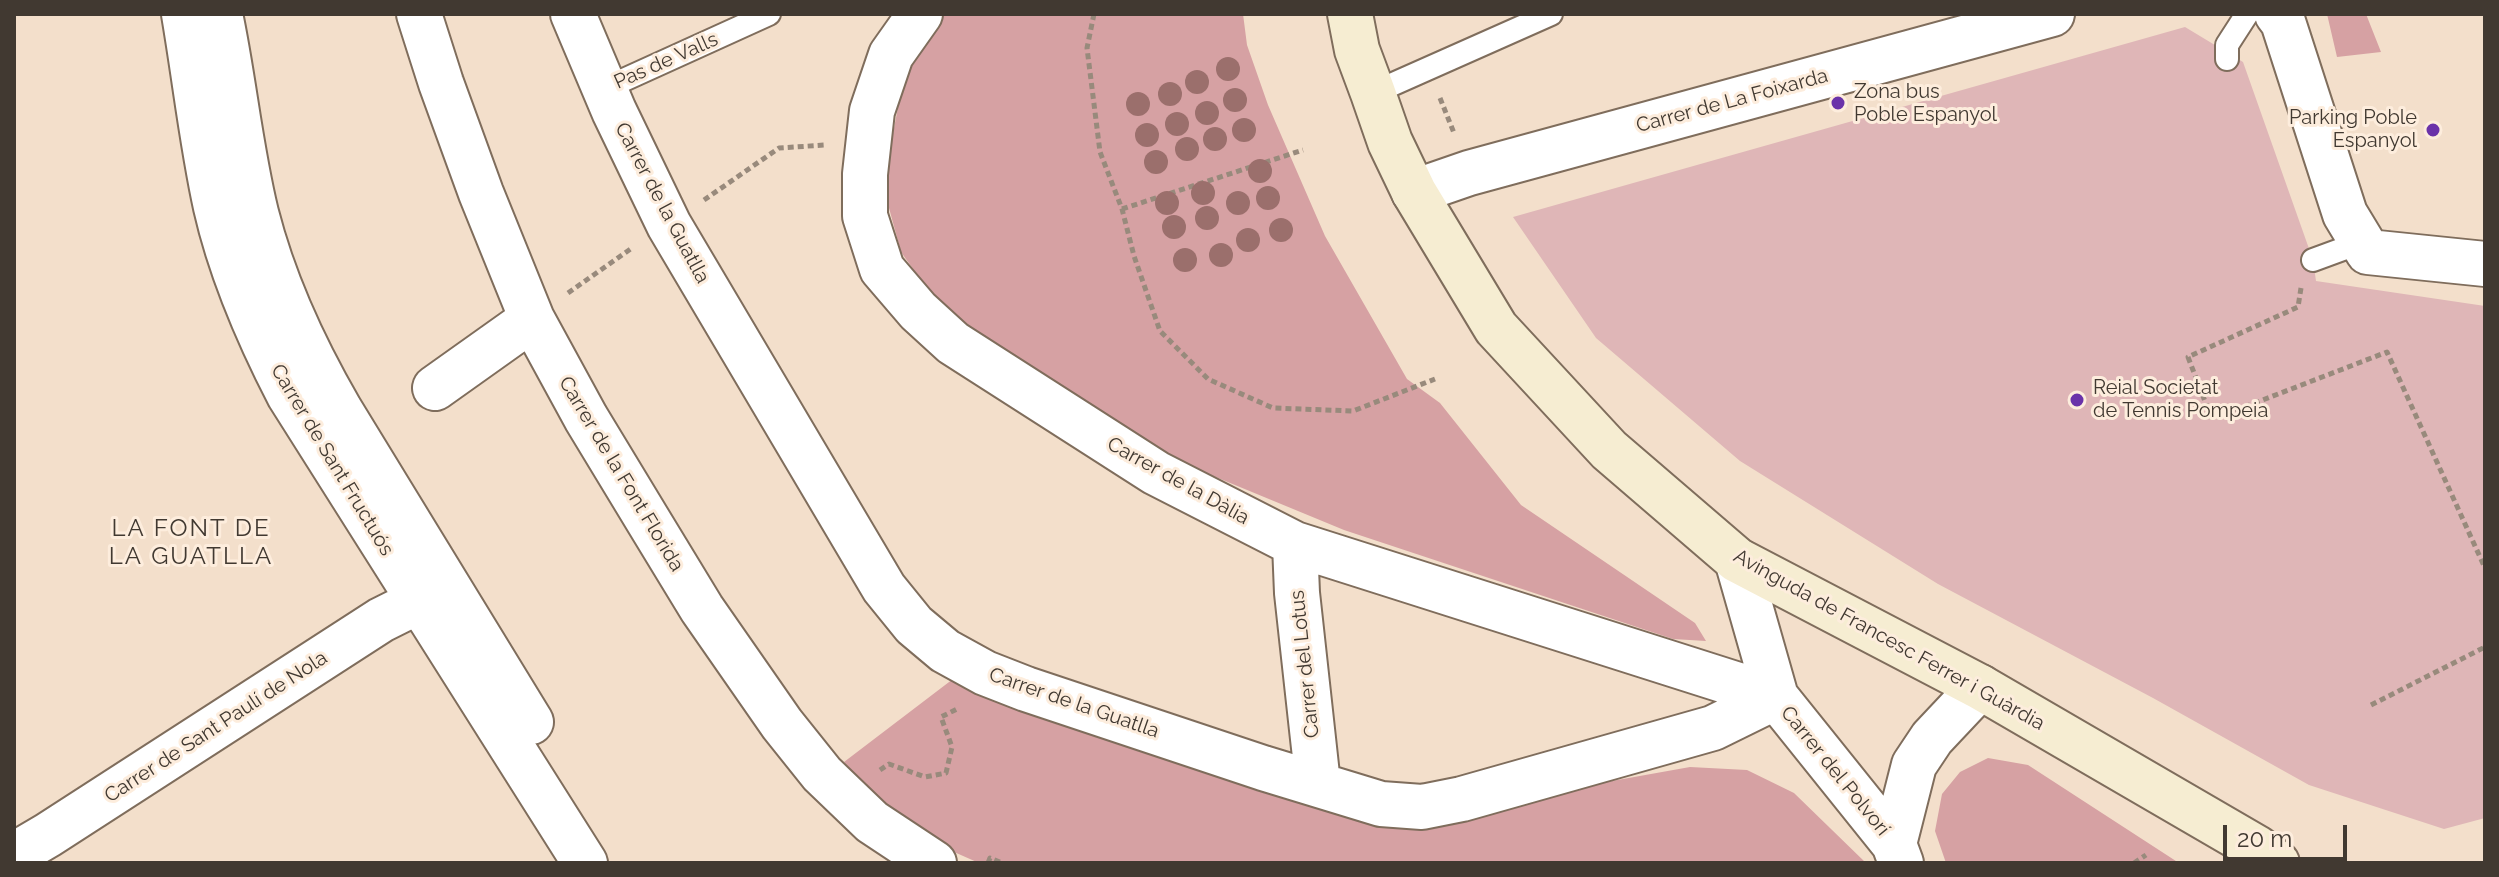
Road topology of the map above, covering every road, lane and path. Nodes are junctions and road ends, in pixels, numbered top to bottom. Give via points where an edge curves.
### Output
1 (184, 14) edge
2 (220, 14) edge
3 (419, 14) edge
4 (573, 14) edge
5 (769, 14) edge
6 (920, 14) edge
7 (1094, 14) edge
8 (1350, 14) edge
9 (1551, 14) edge
10 (2052, 14) edge
11 (2247, 14) edge
12 (2277, 14) edge
13 (2227, 59) dead end
14 (606, 88) junction
15 (1373, 93) junction
16 (1440, 98) dead end
17 (808, 145) dead end
18 (1458, 145) dead end
19 (1303, 150) dead end
20 (1414, 192) junction
21 (695, 206) dead end
22 (1122, 209) junction
23 (2362, 242) junction
24 (633, 247) dead end
25 (2313, 260) dead end
26 (2485, 264) edge
27 (2301, 281) dead end
28 (547, 308) junction
29 (1435, 379) dead end
30 (435, 388) dead end
31 (1295, 544) junction
32 (1737, 560) junction
33 (2485, 568) edge
34 (419, 601) junction
35 (2485, 647) edge
36 (1980, 687) junction
37 (1776, 697) junction
38 (961, 698) dead end
39 (2371, 705) dead end
40 (878, 771) dead end
41 (1318, 784) junction
42 (1897, 854) edge
43 (14, 855) edge
44 (2146, 855) dead end
45 (2267, 856) edge
46 (585, 863) edge
47 (619, 863) edge
48 (934, 863) edge
49 (988, 863) edge
50 (1002, 863) edge
51 (2134, 863) edge
52 (2298, 863) edge

1 - 34 street, Carrer de Sant Fructuós via 217,208 247,305 289,395
2 - 47 street, Carrer de Sant Fructuós via 256,214 290,316 340,410
3 - 28 street, Carrer de la Font Florida via 481,193
4 - 14 street, Carrer de la Guatlla
5 - 14 lane, Pas de Valls
6 - 31 street, Carrer de la Dàlia via 891,55 870,123 865,216 882,269 953,343 1156,473
7 - 22 path via 1087,48 1100,152
8 - 15 street, Avinguda de Francesc Ferrer i Guàrdia
9 - 15 lane
10 - 20 street, Carrer de La Foixarda
11 - 13 lane via 2227,45
12 - 23 street via 2345,214
14 - 41 street, Carrer de la Guatlla via 669,225 884,588 914,625 945,651 985,673
15 - 20 street, Avinguda de Francesc Ferrer i Guàrdia
16 - 18 path
17 - 21 path via 779,148
19 - 22 path
20 - 32 street, Avinguda de Francesc Ferrer i Guàrdia via 1496,328 1609,450
22 - 29 path via 1160,331 1208,379 1273,408 1353,411
23 - 25 lane
23 - 26 street via 2368,252
24 - 28 path
27 - 33 path via 2298,307 2188,357 2211,417 2387,352
28 - 30 street
28 - 48 street, Carrer de la Font Florida via 586,418 702,609 782,724 822,774 872,822
31 - 37 street, Carrer de la Dàlia
31 - 41 street, Carrer del Lotus
32 - 36 street, Avinguda de Francesc Ferrer i Guàrdia
32 - 37 street, Carrer del Polvorí
34 - 43 street, Carrer de Sant Paulí de Nola via 381,620
34 - 46 street, Carrer de Sant Fructuós
35 - 39 path
36 - 42 street, Carrer del Polvorí via 1914,765
36 - 45 street, Avinguda de Francesc Ferrer i Guàrdia
37 - 41 street, Carrer de la Guatlla via 1713,728 1422,807 1381,804
37 - 42 street, Carrer del Polvorí
38 - 40 path via 958,709 941,717 952,747 946,773 925,777 889,764
44 - 51 path
45 - 52 street, Avinguda de Francesc Ferrer i Guàrdia
49 - 50 path via 990,858

